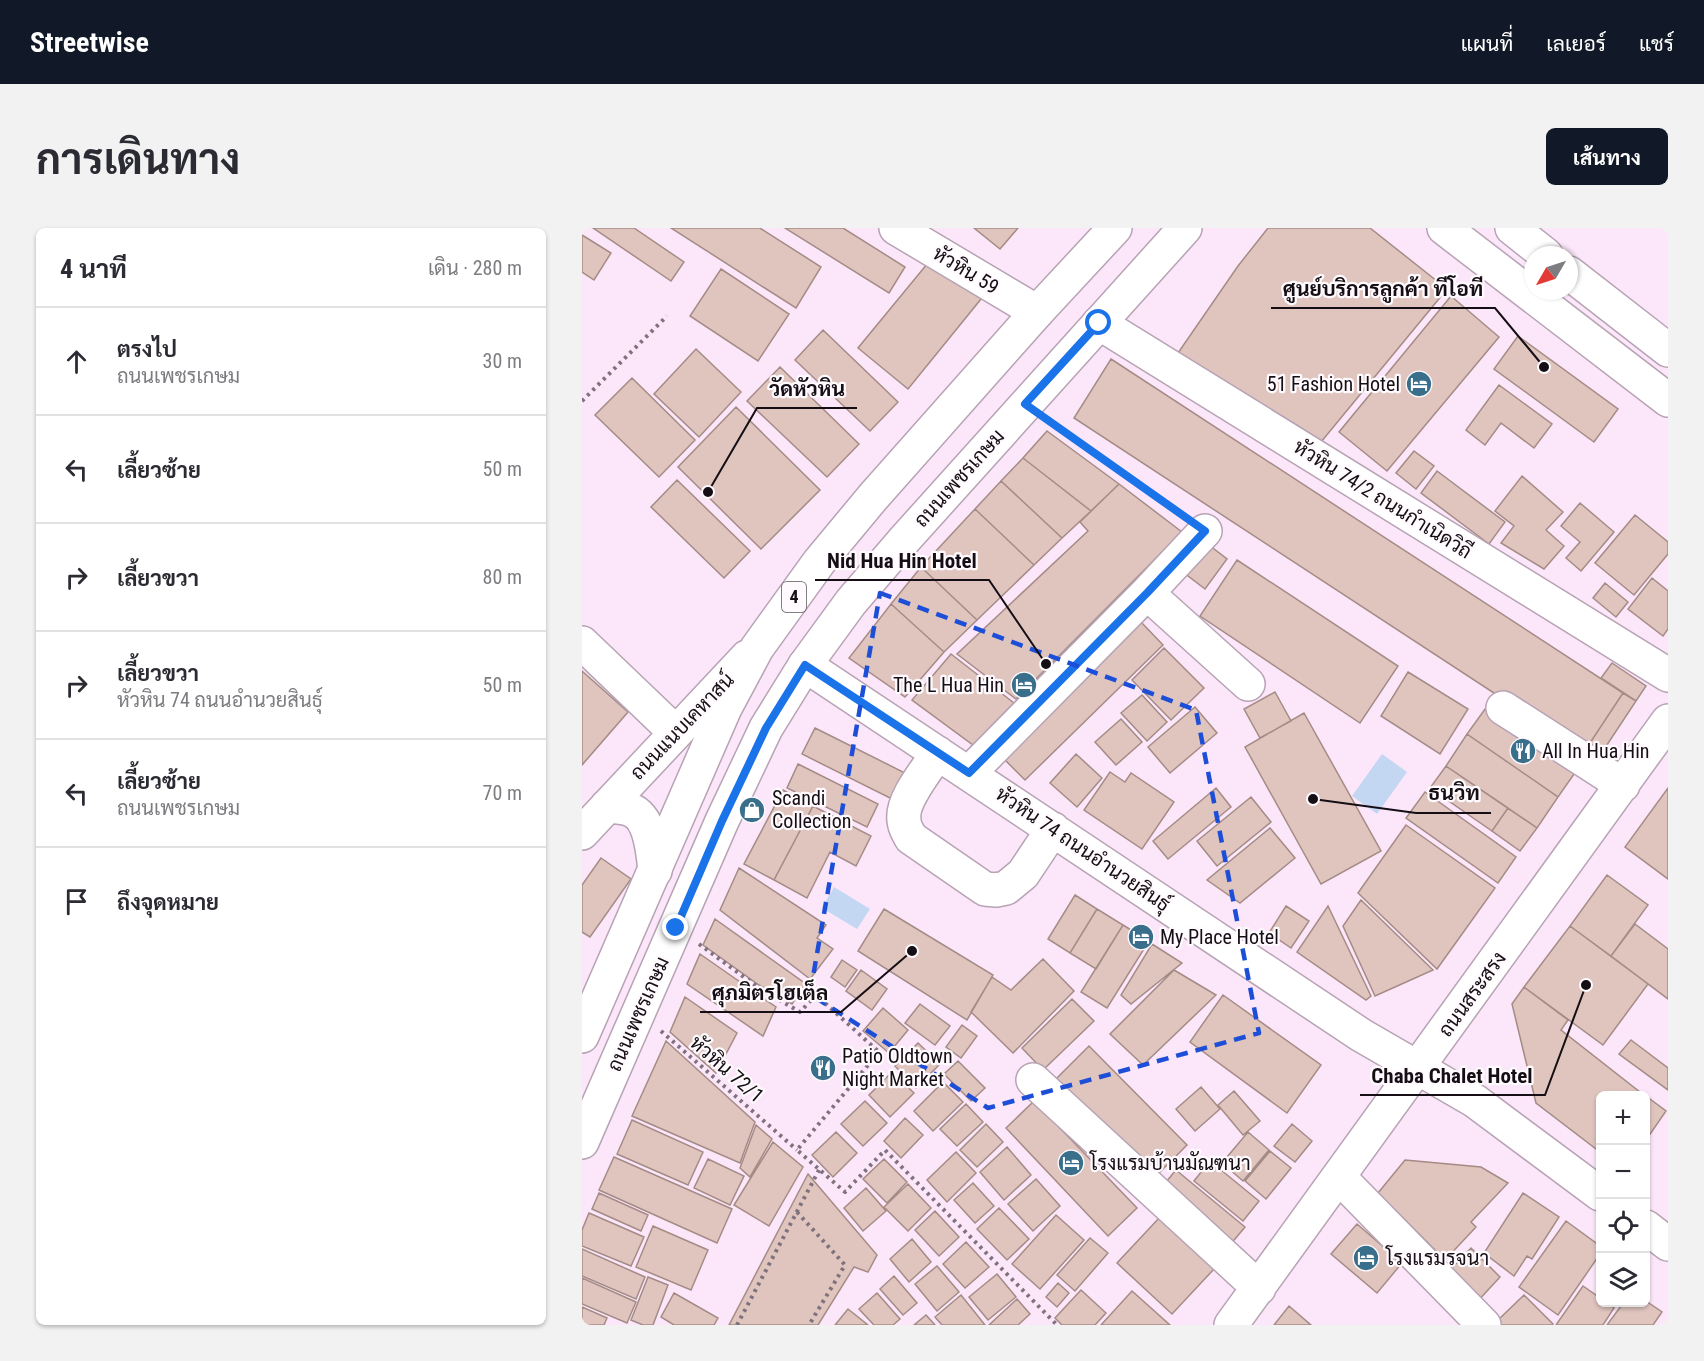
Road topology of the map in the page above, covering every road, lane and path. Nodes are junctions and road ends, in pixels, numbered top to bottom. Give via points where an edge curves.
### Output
1 (896, 228) edge
2 (1115, 228) edge
3 (1185, 228) edge
4 (1444, 228) edge
5 (1517, 230) edge
6 (1536, 246) edge
7 (1578, 281) edge
8 (1567, 300) edge
9 (1037, 312) junction
10 (667, 316) dead end
11 (1559, 317) junction
12 (1099, 323) junction
13 (1668, 350) edge
14 (1668, 400) edge
15 (582, 401) edge
16 (1025, 404) junction
17 (1205, 531) joint
18 (1147, 593) junction
19 (582, 643) edge
20 (757, 648) junction
21 (805, 665) junction
22 (1668, 675) edge
23 (1248, 684) dead end
24 (1503, 708) dead end
25 (1668, 721) edge
26 (675, 732) junction
27 (938, 753) junction
28 (969, 773) junction
29 (1623, 785) junction
30 (607, 806) junction
31 (1053, 830) junction
32 (582, 832) edge
33 (655, 871) junction
34 (676, 928) junction
35 (638, 1011) junction
36 (582, 1036) edge
37 (1418, 1068) junction
38 (1033, 1080) dead end
39 (582, 1142) edge
40 (797, 1150) junction
41 (819, 1170) junction
42 (1339, 1177) junction
43 (1596, 1191) edge
44 (797, 1212) junction
45 (1650, 1230) edge
46 (1668, 1244) edge
47 (1259, 1288) junction
48 (737, 1325) edge
49 (809, 1325) edge
50 (1058, 1325) edge
51 (1231, 1325) edge
52 (1484, 1325) edge

1 - 9 street, หัวหิน 59
2 - 9 street, 4
3 - 12 street, ถนนเพชรเกษม
4 - 11 street
5 - 6 street
7 - 13 street
8 - 11 street
9 - 20 street, 4 via 819,562
10 - 15 path
11 - 14 street
12 - 16 street, ถนนเพชรเกษม
12 - 22 street, หัวหิน 74/2 ถนนกำเนิดวิถี
16 - 17 path
16 - 21 street, ถนนเพชรเกษม via 851,602
17 - 18 street
18 - 23 street
18 - 28 street
19 - 26 street
20 - 26 street, ถนนแนบเคหาสน์
20 - 33 street, 4 via 725,708
21 - 27 street, หัวหิน 74 ถนนอำนวยสินธุ์
21 - 34 street, ถนนเพชรเกษม via 766,728
24 - 29 street
25 - 29 street, ถนนสระสรง
26 - 30 street, ถนนแนบเคหาสน์
27 - 28 street, หัวหิน 74 ถนนอำนวยสินธุ์
27 - 31 street via 910,796 903,818 905,828 911,838 985,889 1006,888 1016,882
28 - 31 street, หัวหิน 74 ถนนอำนวยสินธุ์
29 - 37 street, ถนนสระสรง
30 - 32 street, ถนนแนบเคหาสน์
30 - 33 street, ถนนแนบเคหาสน์ via 633,810 644,822 653,845
31 - 37 street, หัวหิน 74 ถนนอำนวยสินธุ์ via 1361,1035
33 - 36 street, 4
34 - 35 street, ถนนเพชรเกษม
34 - 40 path via 759,988 800,1012 816,995 879,1052
35 - 39 street, ถนนเพชรเกษม
35 - 40 path, หัวหิน 72/1
37 - 42 street, ถนนสระสรง
37 - 43 street, หัวหิน 74 ถนนอำนวยสินธุ์ via 1475,1101
38 - 47 street
40 - 41 path, หัวหิน 72/1
41 - 44 path
41 - 50 path, หัวหิน 72/1 via 845,1192 885,1150
42 - 47 street, ถนนสระสรง
42 - 52 street
44 - 48 path
44 - 49 path via 846,1265
45 - 46 street
47 - 51 street, ถนนสระสรง

